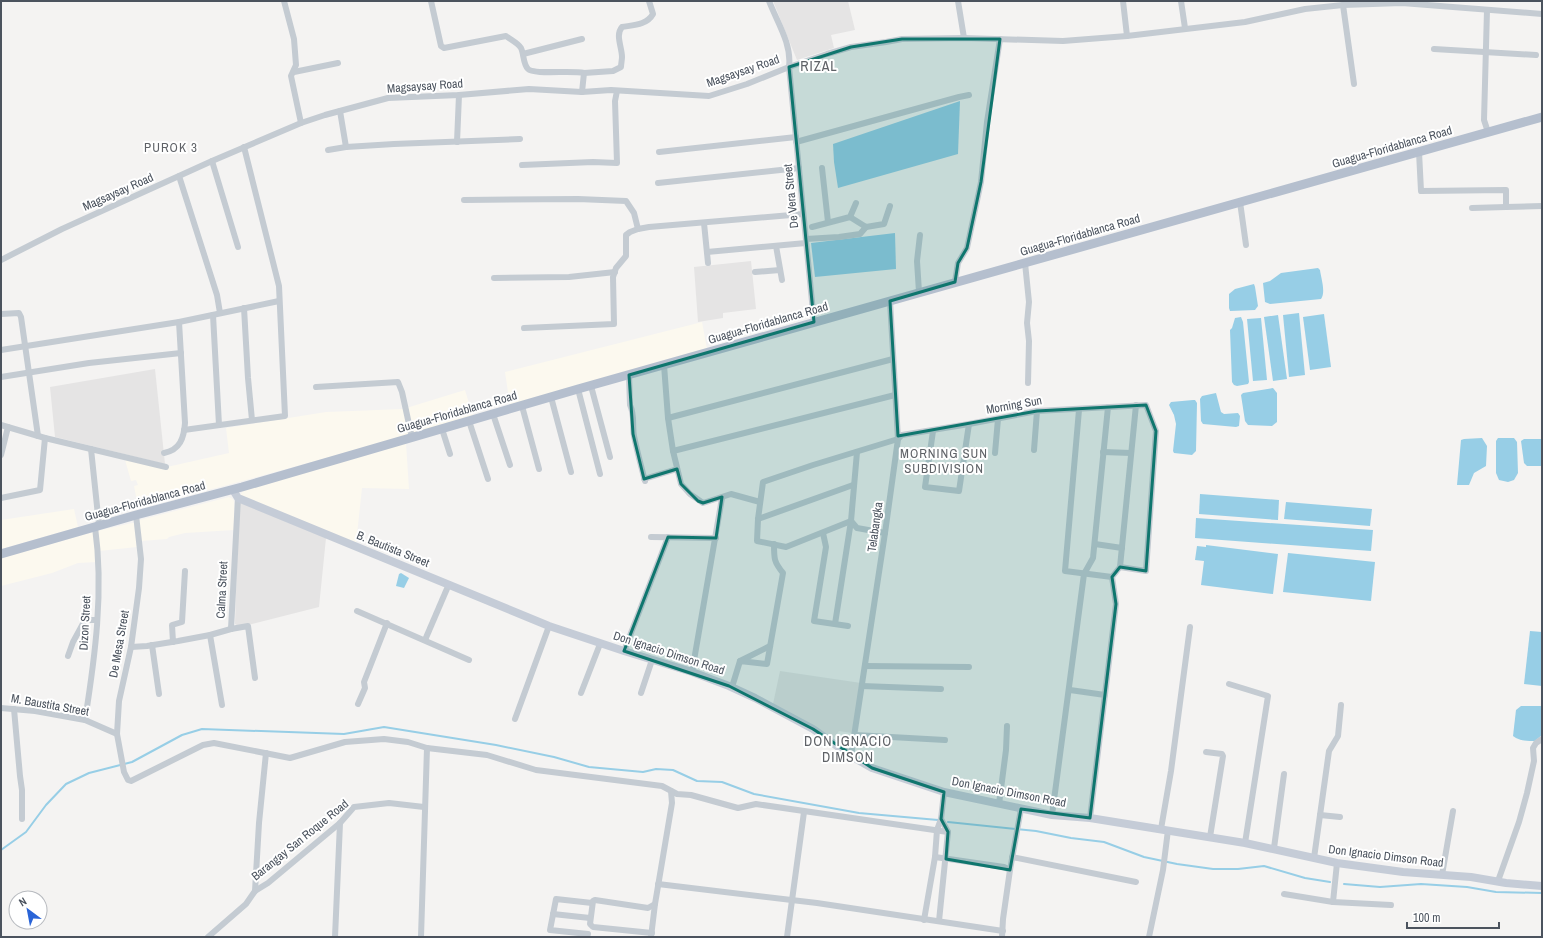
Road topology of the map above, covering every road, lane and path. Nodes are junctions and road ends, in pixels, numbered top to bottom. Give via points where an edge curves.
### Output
1 (284, 1) edge
2 (431, 1) edge
3 (649, 1) edge
4 (769, 1) edge
5 (958, 1) edge
6 (1123, 1) edge
7 (1181, 1) edge
8 (1402, 2) edge
9 (1343, 4) junction
10 (1487, 10) junction
11 (1542, 14) edge
12 (1185, 28) junction
13 (1127, 36) junction
14 (964, 38) junction
15 (1000, 39) junction
16 (582, 40) dead end
17 (1434, 49) dead end
18 (1486, 53) junction
19 (523, 54) junction
20 (1536, 55) dead end
21 (338, 63) dead end
22 (789, 67) junction
23 (294, 72) junction
24 (584, 72) junction
25 (1354, 84) dead end
26 (617, 91) junction
27 (582, 92) junction
28 (459, 95) junction
29 (969, 95) dead end
30 (340, 111) junction
31 (1542, 116) edge
32 (301, 123) junction
33 (1488, 132) junction
34 (520, 139) dead end
35 (796, 140) junction
36 (457, 142) junction
37 (244, 147) junction
38 (346, 147) junction
39 (328, 150) dead end
40 (659, 152) dead end
41 (1419, 152) junction
42 (212, 160) junction
43 (522, 165) dead end
44 (799, 168) junction
45 (822, 168) dead end
46 (179, 176) junction
47 (658, 183) dead end
48 (464, 200) dead end
49 (1240, 202) junction
50 (856, 203) dead end
51 (890, 206) dead end
52 (1542, 206) edge
53 (1472, 208) dead end
54 (1506, 208) junction
55 (804, 214) junction
56 (850, 217) junction
57 (828, 222) junction
58 (704, 223) junction
59 (809, 227) junction
60 (866, 227) junction
61 (638, 229) junction
62 (920, 235) dead end
63 (806, 241) junction
64 (1246, 245) dead end
65 (776, 246) junction
66 (238, 247) dead end
67 (707, 252) junction
68 (1, 260) edge
69 (1025, 262) junction
70 (708, 263) dead end
71 (780, 270) junction
72 (615, 272) junction
73 (755, 272) dead end
74 (494, 278) dead end
75 (782, 280) dead end
76 (956, 282) junction
77 (919, 292) junction
78 (279, 301) junction
79 (890, 301) junction
80 (244, 308) junction
81 (220, 313) junction
82 (1, 314) edge
83 (213, 315) junction
84 (179, 322) junction
85 (814, 322) junction
86 (524, 328) dead end
87 (25, 346) junction
88 (1, 350) edge
89 (181, 353) junction
90 (893, 359) junction
91 (664, 365) junction
92 (28, 373) junction
93 (629, 375) junction
94 (1, 377) edge
95 (1028, 383) dead end
96 (591, 386) junction
97 (316, 387) dead end
98 (578, 389) junction
99 (895, 396) junction
100 (551, 397) junction
101 (1136, 405) junction
102 (522, 406) junction
103 (1108, 407) junction
104 (1079, 410) junction
105 (1037, 411) junction
106 (493, 414) junction
107 (668, 418) junction
108 (998, 419) junction
109 (252, 420) junction
110 (469, 422) junction
111 (969, 424) junction
112 (219, 425) junction
113 (4, 426) edge
114 (442, 429) junction
115 (184, 430) junction
116 (933, 431) junction
117 (38, 436) junction
118 (45, 438) junction
119 (412, 438) junction
120 (898, 439) junction
121 (91, 449) junction
122 (1034, 450) dead end
123 (673, 451) junction
124 (857, 452) junction
125 (1103, 452) junction
126 (164, 453) dead end
127 (995, 453) dead end
128 (1131, 453) junction
129 (450, 454) dead end
130 (1, 455) edge
131 (610, 457) dead end
132 (510, 465) dead end
133 (166, 467) dead end
134 (539, 469) dead end
135 (678, 469) junction
136 (571, 472) dead end
137 (600, 474) dead end
138 (488, 479) dead end
139 (853, 485) junction
140 (233, 490) junction
141 (1, 498) edge
142 (238, 498) junction
143 (722, 498) junction
144 (760, 502) junction
145 (136, 515) junction
146 (758, 519) junction
147 (851, 521) junction
148 (97, 526) junction
149 (823, 533) junction
150 (885, 533) junction
151 (651, 537) dead end
152 (668, 537) junction
153 (716, 538) junction
154 (774, 544) junction
155 (1095, 544) junction
156 (1122, 548) junction
157 (1, 554) edge
158 (1120, 567) junction
159 (185, 571) dead end
160 (1084, 574) junction
161 (1112, 577) junction
162 (449, 584) junction
163 (357, 611) dead end
164 (97, 620) junction
165 (387, 623) junction
166 (835, 624) junction
167 (549, 626) junction
168 (848, 626) dead end
169 (1190, 627) dead end
170 (231, 629) junction
171 (210, 635) junction
172 (425, 640) junction
173 (173, 642) junction
174 (600, 644) junction
175 (152, 645) junction
176 (770, 646) junction
177 (131, 647) junction
178 (624, 651) junction
179 (68, 656) dead end
180 (469, 660) dead end
181 (652, 660) junction
182 (740, 661) junction
183 (865, 666) junction
184 (969, 667) dead end
185 (692, 672) junction
186 (254, 678) dead end
187 (1229, 684) dead end
188 (862, 686) junction
189 (732, 687) junction
190 (941, 688) dead end
191 (1070, 690) junction
192 (581, 692) dead end
193 (641, 693) dead end
194 (159, 694) dead end
195 (1105, 695) junction
196 (358, 704) dead end
197 (222, 705) dead end
198 (1341, 705) dead end
199 (1, 708) edge
200 (14, 709) junction
201 (515, 719) dead end
202 (86, 720) junction
203 (1007, 726) dead end
204 (117, 734) junction
205 (855, 735) junction
206 (1542, 739) edge
207 (945, 740) dead end
208 (427, 748) junction
209 (1206, 752) dead end
210 (266, 753) junction
211 (851, 756) junction
212 (1534, 761) junction
213 (1542, 762) edge
214 (1284, 774) dead end
215 (671, 791) junction
216 (944, 792) junction
217 (999, 804) junction
218 (424, 807) junction
219 (1021, 809) junction
220 (1453, 811) dead end
221 (804, 812) junction
222 (1052, 815) junction
223 (1320, 815) junction
224 (1340, 817) dead end
225 (1090, 818) junction
226 (22, 819) dead end
227 (941, 819) junction
228 (340, 823) junction
229 (1165, 829) junction
230 (937, 830) junction
231 (948, 832) junction
232 (1210, 837) junction
233 (1245, 843) junction
234 (1274, 848) junction
235 (935, 857) junction
236 (1012, 857) junction
237 (1314, 858) junction
238 (946, 859) junction
239 (1337, 863) junction
240 (1010, 870) junction
241 (1442, 875) junction
242 (1498, 881) junction
243 (1136, 882) dead end
244 (658, 884) junction
245 (1542, 886) edge
246 (254, 891) junction
247 (1284, 894) dead end
248 (792, 901) junction
249 (1333, 902) junction
250 (592, 903) junction
251 (655, 904) junction
252 (1391, 905) dead end
253 (554, 914) junction
254 (924, 920) junction
255 (590, 921) junction
256 (939, 921) junction
257 (1002, 934) edge
258 (651, 935) edge
259 (588, 936) edge
260 (208, 937) edge
261 (335, 937) edge
262 (421, 937) edge
263 (787, 937) edge
264 (1149, 937) edge

1 - 23 street via 294,39
2 - 19 street via 441,46 444,48 506,36 520,47
3 - 24 street via 653,14 651,18 642,24 620,29 621,67 613,71
4 - 22 street, De Vera Street via 785,38 790,56
5 - 14 street
6 - 13 street
7 - 12 street
8 - 9 street, Magsaysay Road
8 - 10 street, Magsaysay Road
9 - 12 street, Magsaysay Road via 1245,22
9 - 25 street
10 - 11 street, Magsaysay Road
10 - 18 street
12 - 13 street, Magsaysay Road
13 - 15 street, Magsaysay Road via 1063,41
14 - 15 street, Magsaysay Road
14 - 22 street, Magsaysay Road via 902,39 851,47
15 - 76 street via 981,182 967,248 958,263
16 - 19 street
17 - 18 street
18 - 20 street
18 - 33 street via 1484,120
19 - 24 street via 529,70
21 - 23 street
22 - 26 street, Magsaysay Road via 748,84 709,96
22 - 35 street, De Vera Street
23 - 32 street via 291,76
24 - 27 street
26 - 27 street, Magsaysay Road
26 - 43 street via 617,163
27 - 28 street, Magsaysay Road via 529,89
28 - 30 street, Magsaysay Road via 388,98
28 - 36 street
29 - 35 street
30 - 32 street, Magsaysay Road
30 - 38 street
31 - 33 main road, Guagua-Floridablanca Road
32 - 37 street, Magsaysay Road
33 - 41 main road, Guagua-Floridablanca Road
34 - 36 street
35 - 40 street
35 - 44 street, De Vera Street
36 - 38 street
37 - 42 street, Magsaysay Road
37 - 78 street via 279,286
38 - 39 street
41 - 49 main road, Guagua-Floridablanca Road
41 - 54 street via 1421,191 1506,190
42 - 46 street, Magsaysay Road
42 - 66 street
44 - 47 street
44 - 55 street, De Vera Street
45 - 57 street
46 - 68 street, Magsaysay Road via 62,229
46 - 81 street via 217,295
48 - 61 street via 626,201 634,213
49 - 64 street
49 - 69 main road, Guagua-Floridablanca Road
50 - 56 street
51 - 60 street via 884,224
52 - 54 street
53 - 54 street
55 - 58 street
55 - 59 street, De Vera Street
56 - 57 street
56 - 60 street
57 - 59 street
58 - 61 street
58 - 67 street
59 - 63 street, De Vera Street
60 - 63 street via 860,234
61 - 72 street via 626,235 626,256
62 - 77 street via 917,261
63 - 65 street
63 - 85 street, De Vera Street
65 - 67 street
65 - 71 street
67 - 70 street
69 - 76 main road, Guagua-Floridablanca Road
69 - 95 street via 1029,302
71 - 73 street
71 - 75 street
72 - 74 street via 569,277
72 - 86 street via 614,324
76 - 77 main road, Guagua-Floridablanca Road
77 - 79 main road, Guagua-Floridablanca Road
78 - 80 street
78 - 109 street via 286,416
79 - 85 main road, Guagua-Floridablanca Road
79 - 90 street, Telabangka
80 - 81 street
80 - 109 street
81 - 83 street
82 - 87 street via 20,314
83 - 84 street
83 - 112 street
84 - 87 street
84 - 89 street
85 - 91 main road, Guagua-Floridablanca Road
87 - 88 street
87 - 92 street
89 - 92 street via 89,363
89 - 115 street
90 - 99 street, Telabangka
90 - 107 street
91 - 93 main road, Guagua-Floridablanca Road
91 - 107 street
92 - 94 street
92 - 117 street
93 - 96 main road, Guagua-Floridablanca Road
93 - 135 street via 633,434 644,480
96 - 98 main road, Guagua-Floridablanca Road
96 - 131 street
97 - 119 street via 398,382
98 - 100 main road, Guagua-Floridablanca Road
98 - 137 street
99 - 120 street, Telabangka
99 - 123 street
100 - 102 main road, Guagua-Floridablanca Road
100 - 136 street
101 - 103 street, Morning Sun
101 - 128 street
101 - 158 street via 1146,405 1156,431 1146,571
102 - 106 main road, Guagua-Floridablanca Road
102 - 134 street
103 - 104 street, Morning Sun
103 - 125 street
104 - 105 street, Morning Sun
104 - 160 street via 1065,571
105 - 108 street, Morning Sun
105 - 122 street
106 - 110 main road, Guagua-Floridablanca Road
106 - 132 street
107 - 123 street
108 - 111 street, Morning Sun
108 - 127 street
109 - 112 street
110 - 114 main road, Guagua-Floridablanca Road
110 - 138 street
111 - 116 street, Morning Sun
111 - 116 street via 959,491 925,486
112 - 115 street
113 - 117 street
113 - 130 street
114 - 119 main road, Guagua-Floridablanca Road
114 - 129 street
115 - 126 street via 180,443 174,450
116 - 120 street, Morning Sun via 902,436
117 - 118 street
118 - 121 street
118 - 141 street via 40,490
119 - 140 main road, Guagua-Floridablanca Road
120 - 124 street, Morning Sun
120 - 150 street, Telabangka
121 - 133 street
121 - 148 street, Dizon Street
123 - 135 street
124 - 139 street
124 - 144 street, Morning Sun via 764,482
125 - 128 street
125 - 155 street
128 - 156 street
135 - 143 street via 681,484 698,502
139 - 146 street
139 - 147 street
140 - 142 street
140 - 145 main road, Guagua-Floridablanca Road
142 - 162 street, B. Bautista Street
142 - 170 street, Calma Street
143 - 144 street via 731,494
143 - 153 street
144 - 146 street
145 - 148 main road, Guagua-Floridablanca Road
145 - 177 street, De Mesa Street via 141,559
146 - 154 street via 757,541
147 - 149 street
147 - 150 street via 857,528
147 - 166 street
148 - 157 main road, Guagua-Floridablanca Road
148 - 164 street, Dizon Street
149 - 154 street via 786,547
149 - 166 street via 826,547 814,621
150 - 183 street, Telabangka
151 - 152 street
152 - 153 street
152 - 178 street
153 - 185 street
154 - 176 street via 775,563 783,574
155 - 156 street
155 - 160 street via 1093,558
156 - 158 street
158 - 161 street
159 - 173 street via 182,622 172,625
160 - 161 street
160 - 191 street
161 - 195 street via 1116,604
162 - 167 street, B. Bautista Street
162 - 172 street
163 - 165 street
164 - 179 street via 85,620
164 - 202 street, Dizon Street
165 - 172 street
165 - 196 street
166 - 168 street
167 - 174 street, Don Ignacio Dimson Road
167 - 201 street
169 - 229 street
170 - 171 street, Calma Street
170 - 186 street via 248,626
171 - 173 street, Calma Street
171 - 197 street
172 - 180 street
173 - 175 street, Calma Street
174 - 178 street, Don Ignacio Dimson Road
174 - 192 street
175 - 177 street, Calma Street
175 - 194 street
176 - 182 street
176 - 182 street via 766,664
177 - 204 street, De Mesa Street via 119,701
178 - 181 street, Don Ignacio Dimson Road
181 - 185 street, Don Ignacio Dimson Road
181 - 193 street
182 - 189 street
183 - 184 street
183 - 188 street, Telabangka
185 - 189 street, Don Ignacio Dimson Road
187 - 233 street via 1268,696
188 - 190 street
188 - 205 street, Telabangka
189 - 211 street, Don Ignacio Dimson Road via 813,729
191 - 195 street
191 - 222 street
195 - 225 street
198 - 223 street via 1338,736 1329,751
199 - 200 street, M. Baustita Street
200 - 202 street, M. Baustita Street
200 - 226 street via 22,790
202 - 204 street, M. Baustita Street
203 - 217 street
204 - 210 street, De Mesa Street via 125,776 131,781 203,745 214,743
205 - 207 street
205 - 211 street, Telabangka
206 - 212 street via 1532,748
208 - 210 street via 384,739 345,742 290,758
208 - 215 street via 487,755 536,770 662,786
208 - 218 street
209 - 232 street via 1223,756
210 - 246 street
211 - 216 street, Don Ignacio Dimson Road via 872,768
212 - 213 street
212 - 242 street via 1528,793
214 - 234 street
215 - 221 street via 738,808 756,804
215 - 244 street via 672,803
216 - 217 street, Don Ignacio Dimson Road
216 - 227 street
217 - 219 street, Don Ignacio Dimson Road
218 - 228 street, Barangay San Roque Road via 389,803 354,807
218 - 262 street
219 - 222 street, Don Ignacio Dimson Road
219 - 236 street
220 - 241 street
221 - 230 street
221 - 248 street
222 - 225 street, Don Ignacio Dimson Road
223 - 224 street
223 - 237 street
225 - 229 street, Don Ignacio Dimson Road
227 - 230 street
227 - 231 street
228 - 246 street, Barangay San Roque Road via 268,883
228 - 261 street
229 - 232 street, Don Ignacio Dimson Road
229 - 264 street via 1165,855
230 - 231 street
230 - 235 street
231 - 238 street
232 - 233 street, Don Ignacio Dimson Road
233 - 234 street, Don Ignacio Dimson Road
234 - 237 street, Don Ignacio Dimson Road
235 - 238 street
235 - 254 street
236 - 240 street
236 - 243 street
237 - 239 street, Don Ignacio Dimson Road
238 - 240 street
238 - 256 street
239 - 241 street, Don Ignacio Dimson Road
239 - 249 street
240 - 257 street
241 - 242 street, Don Ignacio Dimson Road via 1471,876
242 - 245 street, Don Ignacio Dimson Road
244 - 248 street
244 - 251 street
246 - 260 street, Barangay San Roque Road via 246,904
247 - 249 street
248 - 254 street
248 - 263 street
249 - 252 street
250 - 251 street via 594,900 648,908
250 - 253 street via 556,899
250 - 255 street
251 - 258 street
253 - 255 street
253 - 259 street via 550,930
254 - 256 street
255 - 258 street via 593,927
255 - 259 street
256 - 257 street

